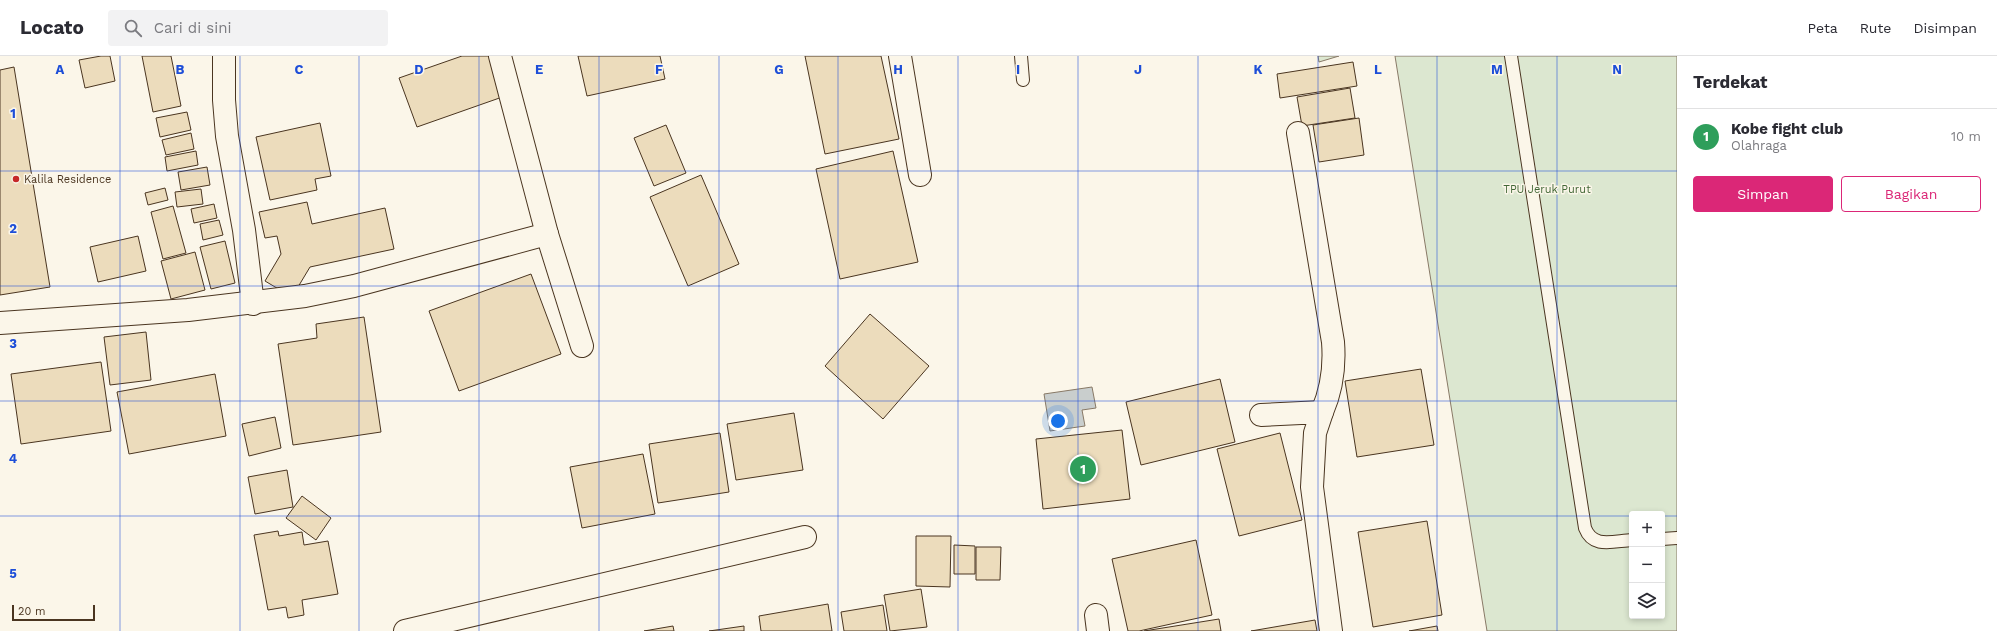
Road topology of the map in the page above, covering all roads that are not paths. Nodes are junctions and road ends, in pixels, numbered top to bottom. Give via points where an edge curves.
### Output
1 (224, 56) edge
2 (500, 56) edge
3 (900, 56) edge
4 (1021, 56) edge
5 (1511, 56) edge
6 (1023, 80) dead end
7 (1298, 133) dead end
8 (920, 175) dead end
9 (547, 234) junction
10 (253, 304) junction
11 (0, 323) edge
12 (582, 346) dead end
13 (1322, 412) junction
14 (1261, 415) dead end
15 (805, 537) dead end
16 (1677, 538) edge
17 (1665, 539) edge
18 (1629, 540) edge
19 (405, 631) edge
20 (1331, 631) edge

1 - 10 street via 227,136 244,230
2 - 9 street
3 - 8 street
4 - 6 lane
5 - 18 lane via 1585,528 1590,538 1596,542
7 - 13 street via 1333,342 1332,380
9 - 10 street via 354,286
9 - 12 street
10 - 11 street
13 - 14 street
13 - 20 street via 1314,433 1312,487
15 - 19 street
16 - 17 lane

